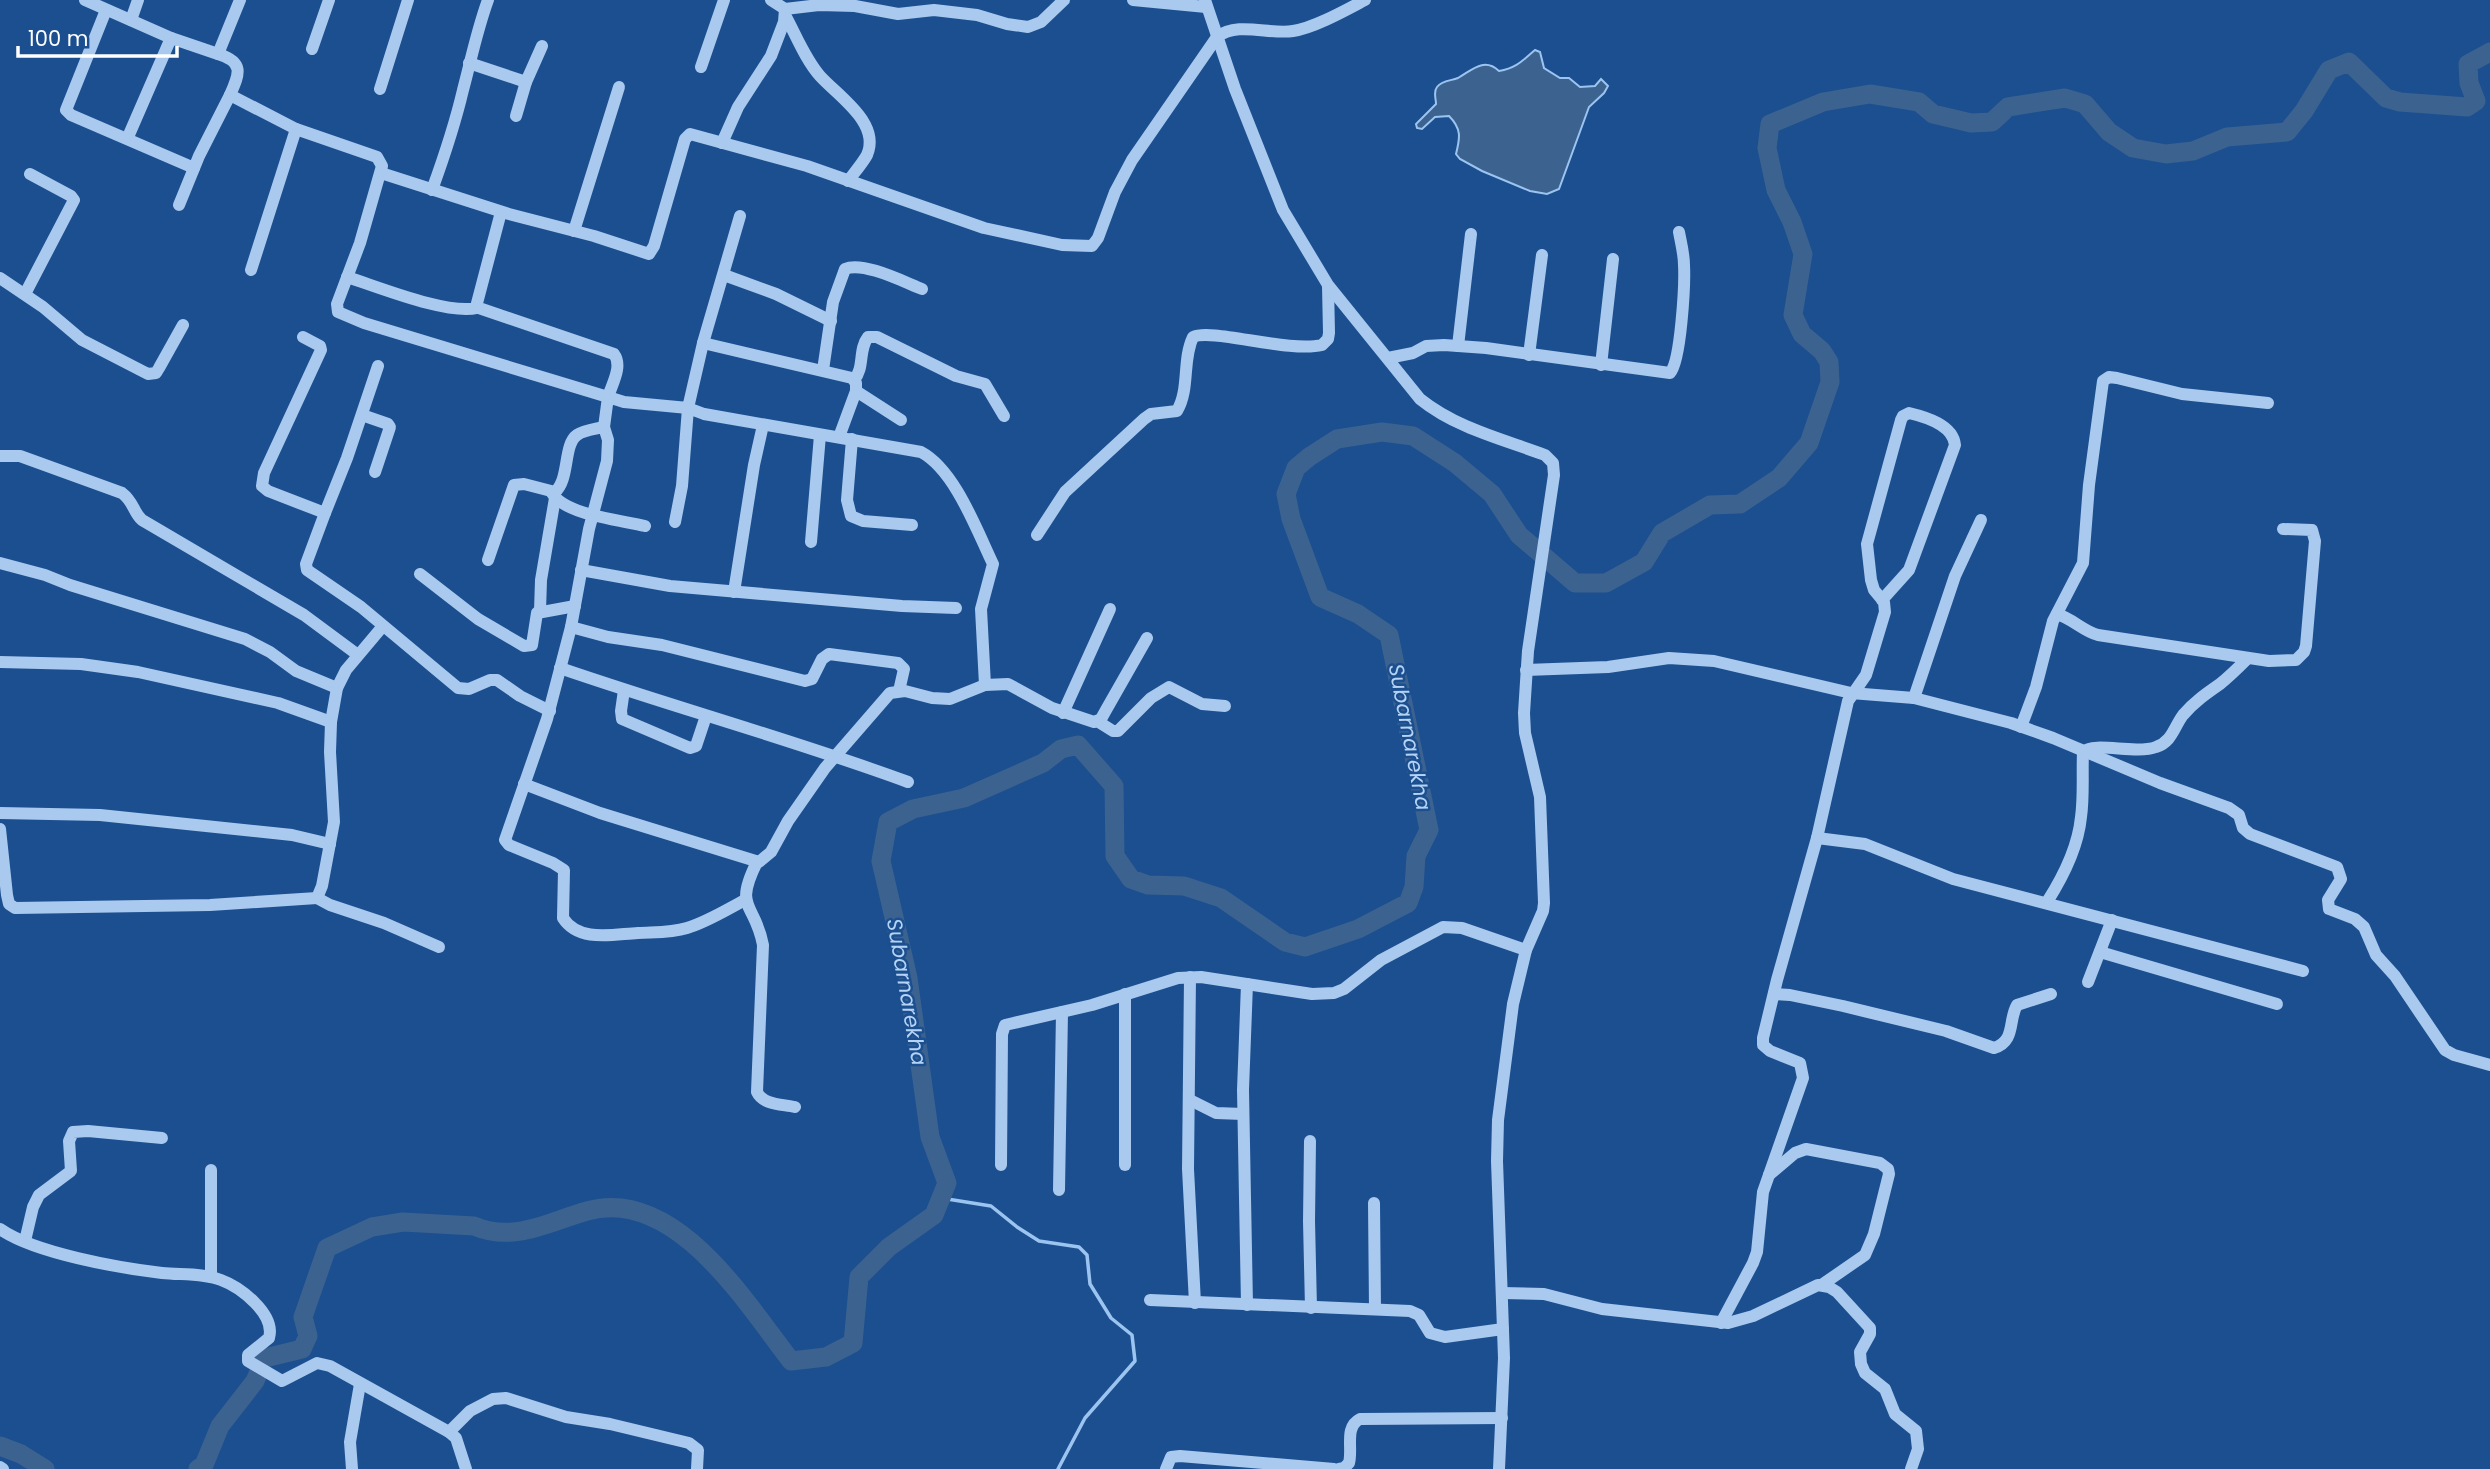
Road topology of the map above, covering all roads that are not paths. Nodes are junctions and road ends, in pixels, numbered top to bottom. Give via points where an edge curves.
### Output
1 (85, 0) edge
2 (138, 0) edge
3 (240, 0) edge
4 (329, 0) edge
5 (408, 0) edge
6 (488, 0) edge
7 (724, 0) edge
8 (771, 0) edge
9 (1064, 0) edge
10 (1133, 0) edge
11 (1365, 0) edge
12 (1206, 4) edge
13 (106, 10) junction
14 (785, 12) junction
15 (131, 20) junction
16 (1217, 37) junction
17 (171, 38) junction
18 (542, 46) dead end
19 (312, 49) dead end
20 (218, 54) junction
21 (469, 63) junction
22 (701, 68) dead end
23 (527, 82) junction
24 (619, 87) dead end
25 (380, 89) dead end
26 (230, 95) junction
27 (516, 116) dead end
28 (296, 129) junction
29 (128, 138) junction
30 (722, 143) junction
31 (194, 168) junction
32 (381, 173) junction
33 (30, 174) dead end
34 (848, 181) junction
35 (432, 190) junction
36 (179, 205) dead end
37 (501, 212) junction
38 (740, 216) dead end
39 (574, 231) junction
40 (1679, 232) dead end
41 (1471, 234) dead end
42 (1542, 255) dead end
43 (1613, 259) dead end
44 (251, 270) dead end
45 (724, 275) junction
46 (347, 277) junction
47 (0, 278) edge
48 (1328, 285) junction
49 (922, 289) dead end
50 (24, 294) junction
51 (477, 308) junction
52 (831, 321) junction
53 (183, 325) dead end
54 (303, 337) dead end
55 (703, 342) junction
56 (1458, 346) junction
57 (1529, 355) junction
58 (1388, 358) junction
59 (1601, 365) junction
60 (378, 366) dead end
61 (823, 370) junction
62 (855, 386) junction
63 (608, 397) junction
64 (2268, 403) dead end
65 (688, 408) junction
66 (362, 415) junction
67 (1004, 416) dead end
68 (901, 420) dead end
69 (762, 425) junction
70 (604, 427) junction
71 (820, 435) junction
72 (846, 438) junction
73 (0, 456) edge
74 (375, 472) dead end
75 (553, 495) junction
76 (325, 513) junction
77 (594, 514) junction
78 (1981, 520) dead end
79 (675, 522) dead end
80 (912, 525) dead end
81 (645, 526) dead end
82 (2283, 529) dead end
83 (1037, 535) dead end
84 (811, 542) dead end
85 (488, 560) dead end
86 (0, 563) edge
87 (581, 570) junction
88 (420, 574) dead end
89 (734, 592) junction
90 (1882, 600) junction
91 (575, 607) junction
92 (956, 608) dead end
93 (1110, 609) dead end
94 (540, 611) junction
95 (2057, 614) junction
96 (383, 626) junction
97 (570, 627) junction
98 (1147, 638) dead end
99 (358, 655) junction
100 (2248, 658) junction
101 (0, 662) edge
102 (560, 668) junction
103 (1526, 670) junction
104 (985, 685) junction
105 (337, 688) junction
106 (624, 690) junction
107 (899, 691) junction
108 (1851, 693) junction
109 (1914, 698) junction
110 (1225, 706) dead end
111 (550, 711) junction
112 (1063, 713) junction
113 (705, 716) junction
114 (1097, 721) junction
115 (331, 722) junction
116 (2021, 727) junction
117 (2083, 752) junction
118 (836, 755) junction
119 (908, 782) dead end
120 (524, 785) junction
121 (0, 813) edge
122 (0, 829) edge
123 (1817, 838) junction
124 (330, 844) junction
125 (757, 862) junction
126 (317, 898) junction
127 (745, 900) junction
128 (2047, 902) junction
129 (2112, 920) junction
130 (439, 947) dead end
131 (1526, 950) junction
132 (2100, 952) junction
133 (2303, 971) dead end
134 (1190, 977) junction
135 (2088, 982) dead end
136 (1247, 984) junction
137 (1125, 994) junction
138 (2051, 994) dead end
139 (1774, 995) junction
140 (2277, 1004) dead end
141 (1062, 1012) junction
142 (2490, 1065) edge
143 (1190, 1100) junction
144 (794, 1107) dead end
145 (1243, 1114) junction
146 (162, 1138) dead end
147 (1310, 1141) dead end
148 (1000, 1165) dead end
149 (1125, 1165) dead end
150 (211, 1170) dead end
151 (1769, 1175) junction
152 (1059, 1190) dead end
153 (1374, 1203) dead end
154 (0, 1229) edge
155 (25, 1241) junction
156 (211, 1276) junction
157 (1823, 1284) junction
158 (1502, 1293) junction
159 (1150, 1300) dead end
160 (1195, 1303) junction
161 (1247, 1305) junction
162 (1311, 1308) junction
163 (1375, 1309) junction
164 (1721, 1323) junction
165 (1503, 1329) junction
166 (360, 1384) junction
167 (1502, 1418) junction
168 (449, 1432) junction
169 (352, 1469) edge
170 (466, 1469) edge
171 (697, 1469) edge
172 (1166, 1469) edge
173 (1336, 1469) edge
174 (1499, 1469) edge
175 (1911, 1469) edge

1 - 13 street
2 - 15 street
3 - 20 street
4 - 19 street
5 - 25 street
6 - 21 street
7 - 22 street
8 - 14 street
9 - 14 street via 1041,22 1028,27 934,10 898,14 819,5
10 - 12 street
11 - 16 street via 1303,29 1235,29
12 - 16 street
13 - 15 street
13 - 29 street via 66,110
14 - 30 street via 771,56 738,107
14 - 34 street via 816,71 865,125 869,147
15 - 17 street
16 - 34 street via 1132,160 1092,246 1062,245 984,228
16 - 48 street via 1269,179
17 - 20 street
17 - 29 street
18 - 23 street
20 - 26 street via 234,60 238,67
21 - 23 street
21 - 35 street
23 - 27 street
24 - 39 street
26 - 28 street
26 - 31 street
28 - 32 street via 377,157 382,162
28 - 44 street
29 - 31 street
30 - 34 street
30 - 39 street via 687,135 649,254
31 - 36 street
32 - 35 street
32 - 46 street
33 - 50 street via 74,200
35 - 37 street
37 - 39 street
37 - 51 street
38 - 45 street
40 - 59 street via 1684,285 1672,371
41 - 56 street
42 - 57 street
43 - 59 street
45 - 52 street
45 - 55 street
46 - 51 street via 442,306
46 - 63 street via 337,304 342,315
47 - 50 street
48 - 58 street
48 - 83 street via 1329,333 1322,345 1275,346 1193,337 1178,409 1144,419 1065,492
49 - 52 street via 848,267 842,273
50 - 53 street via 82,340 148,374 156,373
51 - 63 street via 614,355 618,367
52 - 61 street
54 - 76 street via 321,350 262,485
55 - 61 street
55 - 65 street
56 - 57 street
56 - 58 street via 1426,346
57 - 59 street
58 - 103 street via 1429,406 1458,424 1545,455 1553,463
60 - 66 street
61 - 62 street via 848,376
62 - 67 street via 864,342 877,337 956,376 985,383
62 - 68 street
62 - 72 street
63 - 65 street
63 - 70 street
64 - 95 street via 2182,394 2105,378 2083,563
65 - 69 street
65 - 79 street
66 - 74 street via 390,427
66 - 76 street
69 - 71 street
69 - 89 street
70 - 75 street via 575,436 561,484
70 - 77 street via 609,448
71 - 72 street
71 - 84 street
72 - 80 street via 851,516
72 - 104 street via 926,455 949,479 993,565 981,609
73 - 99 street via 19,457 122,493 142,520 304,615
75 - 77 street via 561,503
75 - 85 street via 514,485
75 - 94 street
76 - 96 street via 307,570
77 - 81 street
77 - 87 street
78 - 109 street via 1955,576
82 - 100 street via 2312,530 2315,541 2304,652 2286,662
86 - 105 street via 245,639 296,671
87 - 89 street
87 - 91 street
88 - 94 street via 478,619 524,646 531,645 534,618
89 - 92 street
90 - 90 street via 1909,570 1955,445 1943,426 1909,413 1901,420 1867,544 1871,580
90 - 108 street via 1885,612 1866,675
91 - 94 street
91 - 97 street
93 - 112 street
95 - 100 street via 2098,635
95 - 116 street
96 - 99 street
96 - 111 street via 458,688 497,680
97 - 102 street
97 - 107 street via 805,681 812,679 829,654 898,663 904,669
98 - 114 street
99 - 105 street
100 - 117 street via 2200,697 2162,745 2132,751 2091,747
101 - 115 street via 81,664 138,672 278,703
102 - 106 street
102 - 111 street
103 - 108 street via 1693,659
103 - 131 street via 1525,733 1540,797 1544,903
104 - 107 street via 950,699
104 - 112 street via 1008,684
105 - 115 street
106 - 113 street
106 - 113 street via 622,719 690,748 696,746
107 - 118 street via 887,695
108 - 109 street
108 - 123 street
109 - 116 street
110 - 114 street via 1202,704 1169,687 1118,731
111 - 120 street
112 - 114 street
113 - 118 street
115 - 124 street via 334,822
116 - 117 street
117 - 128 street via 2078,831 2065,871
117 - 142 street via 2229,807 2250,834 2337,867 2341,879 2328,900 2329,909 2364,927 2376,955 2445,1050
118 - 119 street
118 - 125 street via 771,852
120 - 125 street
120 - 127 street via 505,840 564,870 563,918 573,929 606,936 671,932
121 - 124 street via 100,815 292,835
122 - 126 street via 7,895 15,908
123 - 128 street via 1865,844 1953,878
123 - 139 street
124 - 126 street
125 - 127 street
126 - 130 street
127 - 144 street via 763,945 759,1097
128 - 129 street
129 - 132 street
129 - 133 street
131 - 136 street via 1462,928 1443,927 1334,992 1312,994
131 - 158 street via 1513,1004 1498,1120
132 - 135 street
132 - 140 street
134 - 136 street
134 - 137 street
134 - 143 street
136 - 145 street
137 - 141 street
137 - 149 street
138 - 139 street via 2017,1005 2011,1033 1994,1048 1895,1018
139 - 151 street via 1763,1045 1797,1061 1803,1071
141 - 148 street via 1003,1027
141 - 152 street
143 - 145 street via 1209,1111
143 - 160 street via 1188,1168
145 - 161 street
146 - 155 street via 73,1132 69,1141 71,1171 36,1200
147 - 162 street
150 - 156 street
151 - 157 street via 1806,1149 1880,1163 1888,1169 1868,1248 1860,1260
151 - 164 street via 1754,1263
153 - 163 street
154 - 155 street
155 - 156 street via 120,1267
156 - 166 street via 245,1293 270,1326 269,1338 248,1355 248,1361 284,1381 322,1363
157 - 164 street via 1753,1316
157 - 175 street via 1837,1292 1870,1328 1860,1352 1861,1364 1885,1389 1895,1413 1916,1432 1918,1449
158 - 164 street via 1544,1294 1602,1309
158 - 165 street
159 - 160 street
160 - 161 street
161 - 162 street
162 - 163 street
163 - 165 street via 1416,1312 1430,1333 1438,1336
165 - 167 street
166 - 168 street
166 - 169 street via 350,1442
167 - 173 street via 1360,1419 1352,1426 1349,1463
167 - 174 street
168 - 170 street via 456,1438
168 - 171 street via 470,1411 506,1398 566,1417 689,1443 698,1450
172 - 173 street via 1171,1457 1180,1456

